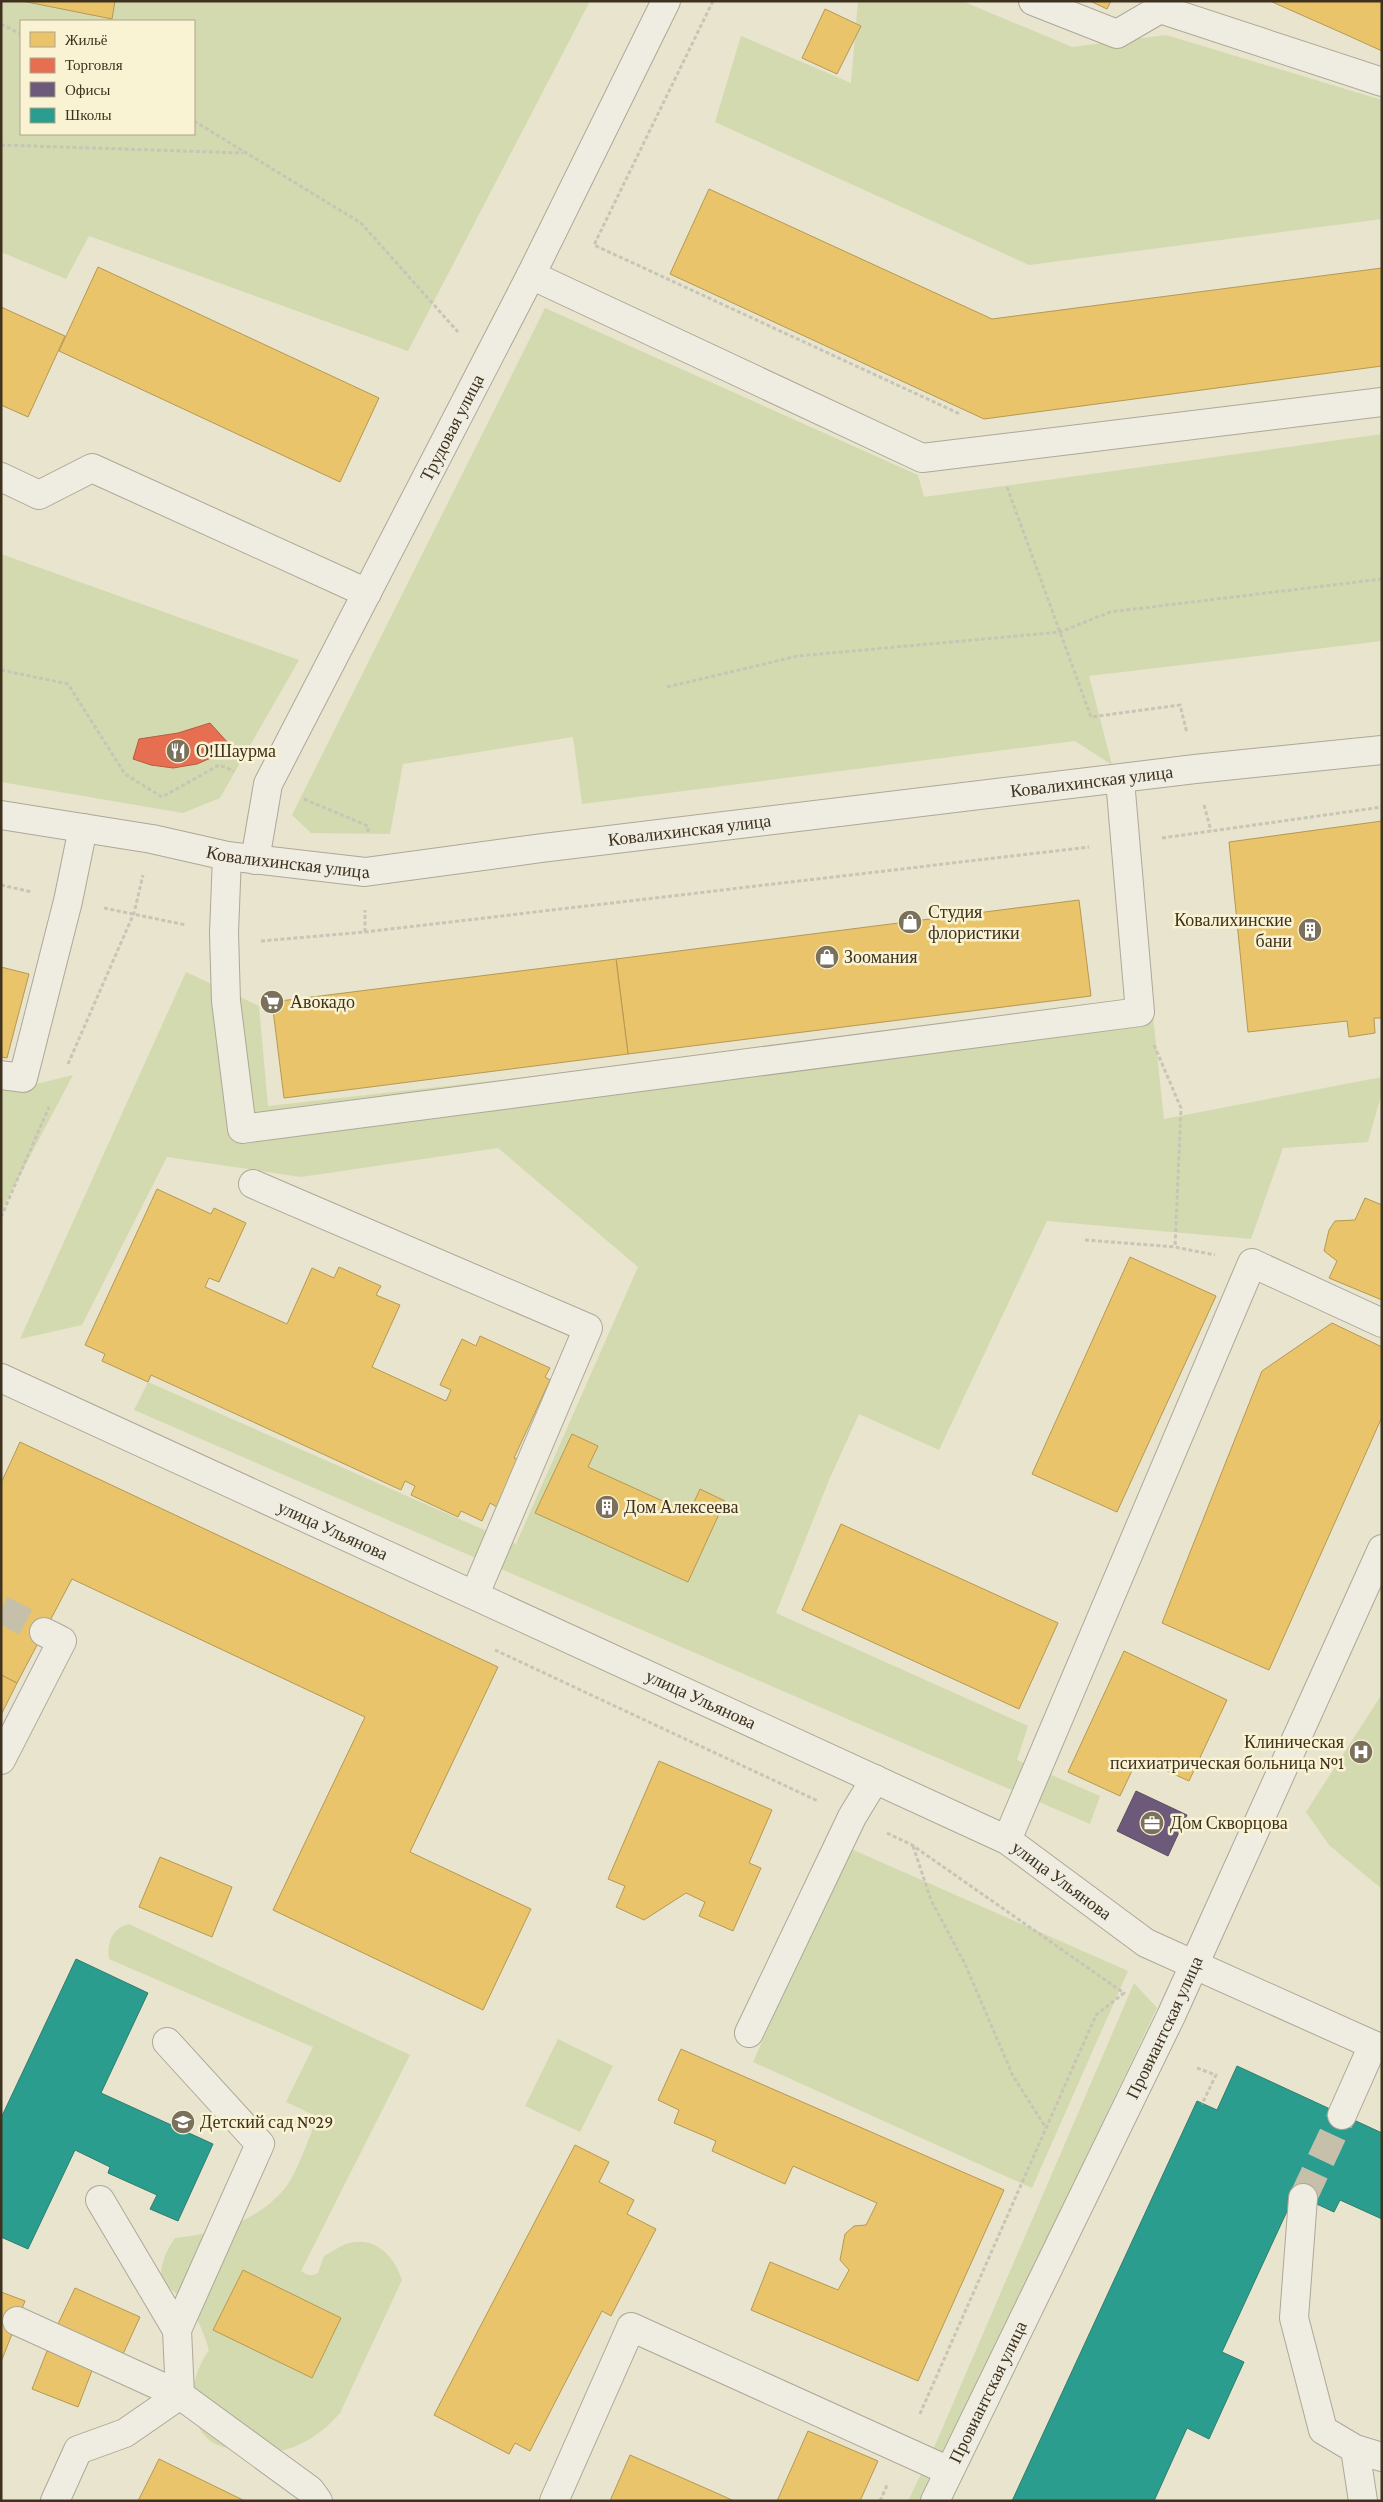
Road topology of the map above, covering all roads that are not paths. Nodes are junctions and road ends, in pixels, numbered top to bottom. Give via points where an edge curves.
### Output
1 (666, 1) edge
2 (1033, 1) edge
3 (1382, 82) edge
4 (531, 275) junction
5 (1382, 402) edge
6 (1, 477) edge
7 (367, 593) junction
8 (1382, 750) edge
9 (1120, 780) junction
10 (1, 814) edge
11 (83, 828) junction
12 (227, 856) junction
13 (255, 860) junction
14 (1, 1075) edge
15 (253, 1184) dead end
16 (1382, 1323) edge
17 (1, 1378) edge
18 (1382, 1549) edge
19 (475, 1594) junction
20 (44, 1632) tunnel mouth
21 (1, 1760) edge
22 (875, 1779) junction
23 (1007, 1840) junction
24 (1194, 1966) junction
25 (749, 2033) dead end
26 (167, 2042) dead end
27 (1378, 2047) edge
28 (1342, 2115) tunnel mouth
29 (1304, 2198) tunnel mouth
30 (100, 2200) dead end
31 (17, 2321) dead end
32 (177, 2330) junction
33 (180, 2395) junction
34 (1355, 2449) junction
35 (1382, 2457) edge
36 (949, 2471) junction
37 (55, 2501) edge
38 (318, 2501) edge
39 (554, 2501) edge
40 (935, 2501) edge
41 (1363, 2501) edge

1 - 4 street, Трудовая улица
2 - 3 street via 1116,34 1160,9
4 - 5 street via 922,458
4 - 7 street, Трудовая улица
6 - 7 street via 39,495 92,468
7 - 13 street, Трудовая улица via 268,784
8 - 9 street, Ковалихинская улица
9 - 12 street via 1140,1012 242,1129 226,1001
9 - 13 street, Ковалихинская улица via 365,872
10 - 11 street, Ковалихинская улица
11 - 12 street, Ковалихинская улица
11 - 14 street via 23,1078
12 - 13 street, Ковалихинская улица
15 - 19 street via 588,1328
16 - 23 street via 1252,1263
17 - 19 street, улица Ульянова
18 - 24 street, Провиантская улица
19 - 22 street, улица Ульянова
20 - 21 street via 62,1641
22 - 23 street, улица Ульянова
22 - 25 street via 852,1817
23 - 24 street, улица Ульянова via 1146,1943
24 - 27 street, улица Ульянова
24 - 36 street, Провиантская улица
26 - 32 street via 260,2144
27 - 28 street
29 - 34 street via 1294,2318 1323,2430
30 - 32 street
31 - 33 street
32 - 33 street
33 - 37 street via 125,2433 78,2450
33 - 38 street via 310,2490
34 - 35 street
34 - 41 street
36 - 39 street via 631,2327
36 - 40 street, Провиантская улица

